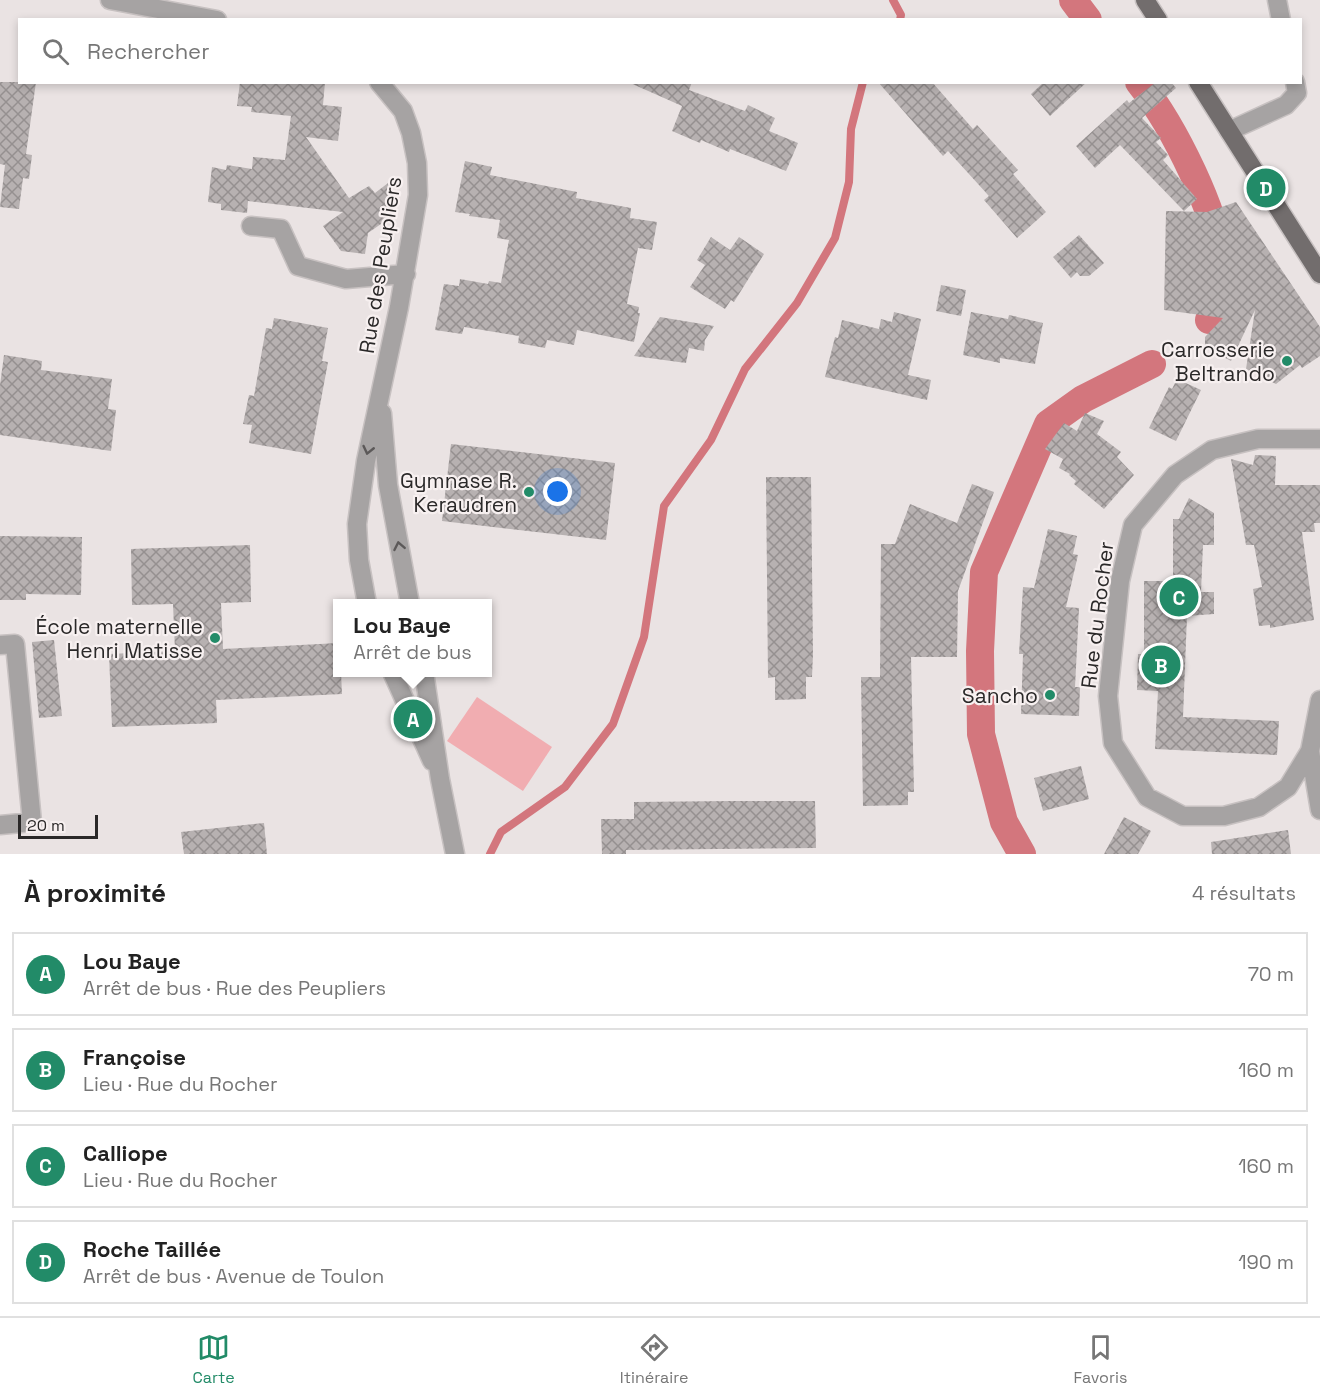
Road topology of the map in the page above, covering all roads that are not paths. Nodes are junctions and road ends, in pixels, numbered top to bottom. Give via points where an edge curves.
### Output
1 (110, 0) edge
2 (1145, 0) edge
3 (1277, 0) edge
4 (206, 18) edge
5 (1157, 18) edge
6 (1281, 18) edge
7 (381, 84) edge
8 (1199, 84) edge
9 (1295, 84) edge
10 (1229, 131) junction
11 (251, 226) dead end
12 (406, 274) junction
13 (1320, 274) edge
14 (381, 393) junction
15 (1320, 439) edge
16 (366, 599) edge
17 (409, 599) edge
18 (0, 645) edge
19 (395, 677) edge
20 (425, 677) edge
21 (1320, 700) edge
22 (1310, 751) junction
23 (440, 779) junction
24 (1320, 810) edge
25 (0, 825) edge
26 (454, 854) edge

1 - 4 street
2 - 5 main road
3 - 6 street
7 - 12 street, Rue des Peupliers via 403,111 417,163 418,195
8 - 10 main road
9 - 10 street via 1297,93 1286,105
10 - 13 main road
11 - 12 street via 280,229 298,266 346,279
12 - 14 street, Rue des Peupliers
14 -> 16 street, Rue des Peupliers via 357,524
17 -> 14 street, Rue des Peupliers via 388,485
15 - 22 street, Rue du Rocher via 1258,439 1212,450 1175,475 1133,525 1120,581 1108,696 1113,743 1147,797 1183,816 1224,816 1259,807 1288,787
18 - 25 street via 15,644 32,822
19 - 23 street
20 - 23 street
21 - 22 street
22 - 24 street
23 - 26 street

